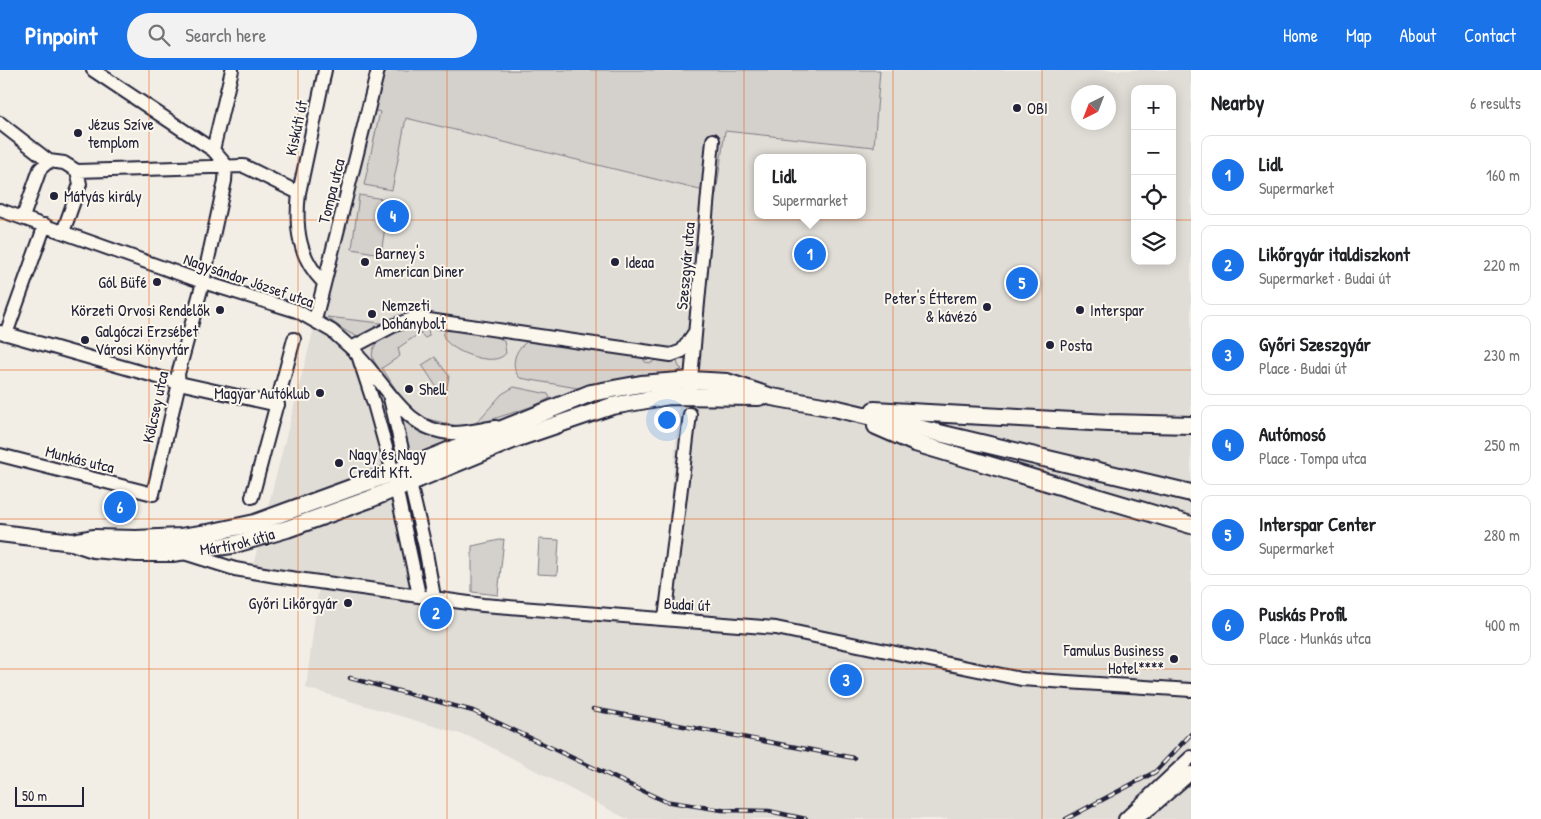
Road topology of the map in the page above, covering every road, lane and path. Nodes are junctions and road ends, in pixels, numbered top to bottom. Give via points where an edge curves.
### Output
1 (94, 70) edge
2 (232, 70) edge
3 (325, 70) edge
4 (378, 70) edge
5 (0, 123) edge
6 (712, 140) dead end
7 (213, 150) junction
8 (50, 161) junction
9 (226, 165) junction
10 (77, 171) junction
11 (299, 192) junction
12 (0, 210) edge
13 (23, 217) junction
14 (45, 225) junction
15 (63, 232) junction
16 (203, 282) junction
17 (324, 282) junction
18 (315, 320) junction
19 (695, 332) junction
20 (3, 333) edge
21 (294, 339) dead end
22 (355, 351) junction
23 (179, 383) junction
24 (690, 388) junction
25 (389, 394) junction
26 (278, 405) junction
27 (834, 408) junction
28 (690, 414) dead end
29 (511, 425) junction
30 (1191, 425) edge
31 (0, 455) edge
32 (401, 478) junction
33 (1191, 493) edge
34 (153, 494) joint
35 (252, 497) dead end
36 (1191, 525) edge
37 (0, 533) edge
38 (72, 542) junction
39 (181, 552) junction
40 (419, 595) junction
41 (434, 598) junction
42 (665, 620) junction
43 (1191, 690) edge
44 (1191, 757) edge
45 (1191, 773) edge
46 (1125, 819) edge
47 (1136, 819) edge

1 - 7 street
2 - 7 street
3 - 11 street, Kiskúti út
4 - 17 street, Tompa utca
5 - 8 street
6 - 19 street, Szeszgyár utca
7 - 9 street
8 - 10 street via 64,163
8 - 13 street via 40,168
9 - 10 street
9 - 11 street via 244,166
9 - 16 street, Kölcsey utca
10 - 15 street via 80,184
11 - 17 street, Kiskúti út via 296,222 302,248 312,271
12 - 13 street, Nagysándor József utca
13 - 14 street, Nagysándor József utca
14 - 15 street, Nagysándor József utca
14 - 20 street
15 - 16 street, Nagysándor József utca
16 - 18 street, Nagysándor József utca via 297,311
16 - 23 street, Kölcsey utca via 178,374
17 - 18 street, Tompa utca
18 - 22 street, Nagysándor József utca via 332,330
19 - 22 street via 682,351 664,354 415,318 395,325
19 - 24 street, Szeszgyár utca
20 - 23 street
21 - 26 street
22 - 25 street
22 - 32 street, Nagysándor József utca
23 - 26 street
23 - 34 street, Kölcsey utca
24 - 27 main road
24 - 29 main road via 642,384 591,393
24 - 32 main road via 595,411
25 - 29 street via 412,419 443,432
25 - 32 street
26 - 35 street
27 - 30 main road
27 - 33 main road
27 - 36 main road via 915,443
28 - 42 street
29 - 32 main road
31 - 34 street, Munkás utca
32 - 38 main road, Mártírok útja via 230,529 181,537 93,538
32 - 39 main road, Mártírok útja via 287,530 232,545
32 - 40 street, Nagysándor József utca
32 - 41 street
37 - 38 main road, Mártírok útja
38 - 39 main road, Mártírok útja via 93,549
39 - 40 street, Budai út via 236,569
40 - 41 street, Budai út
41 - 42 street, Budai út
42 - 43 street, Budai út via 776,628 1021,680
44 - 46 street
45 - 47 street

